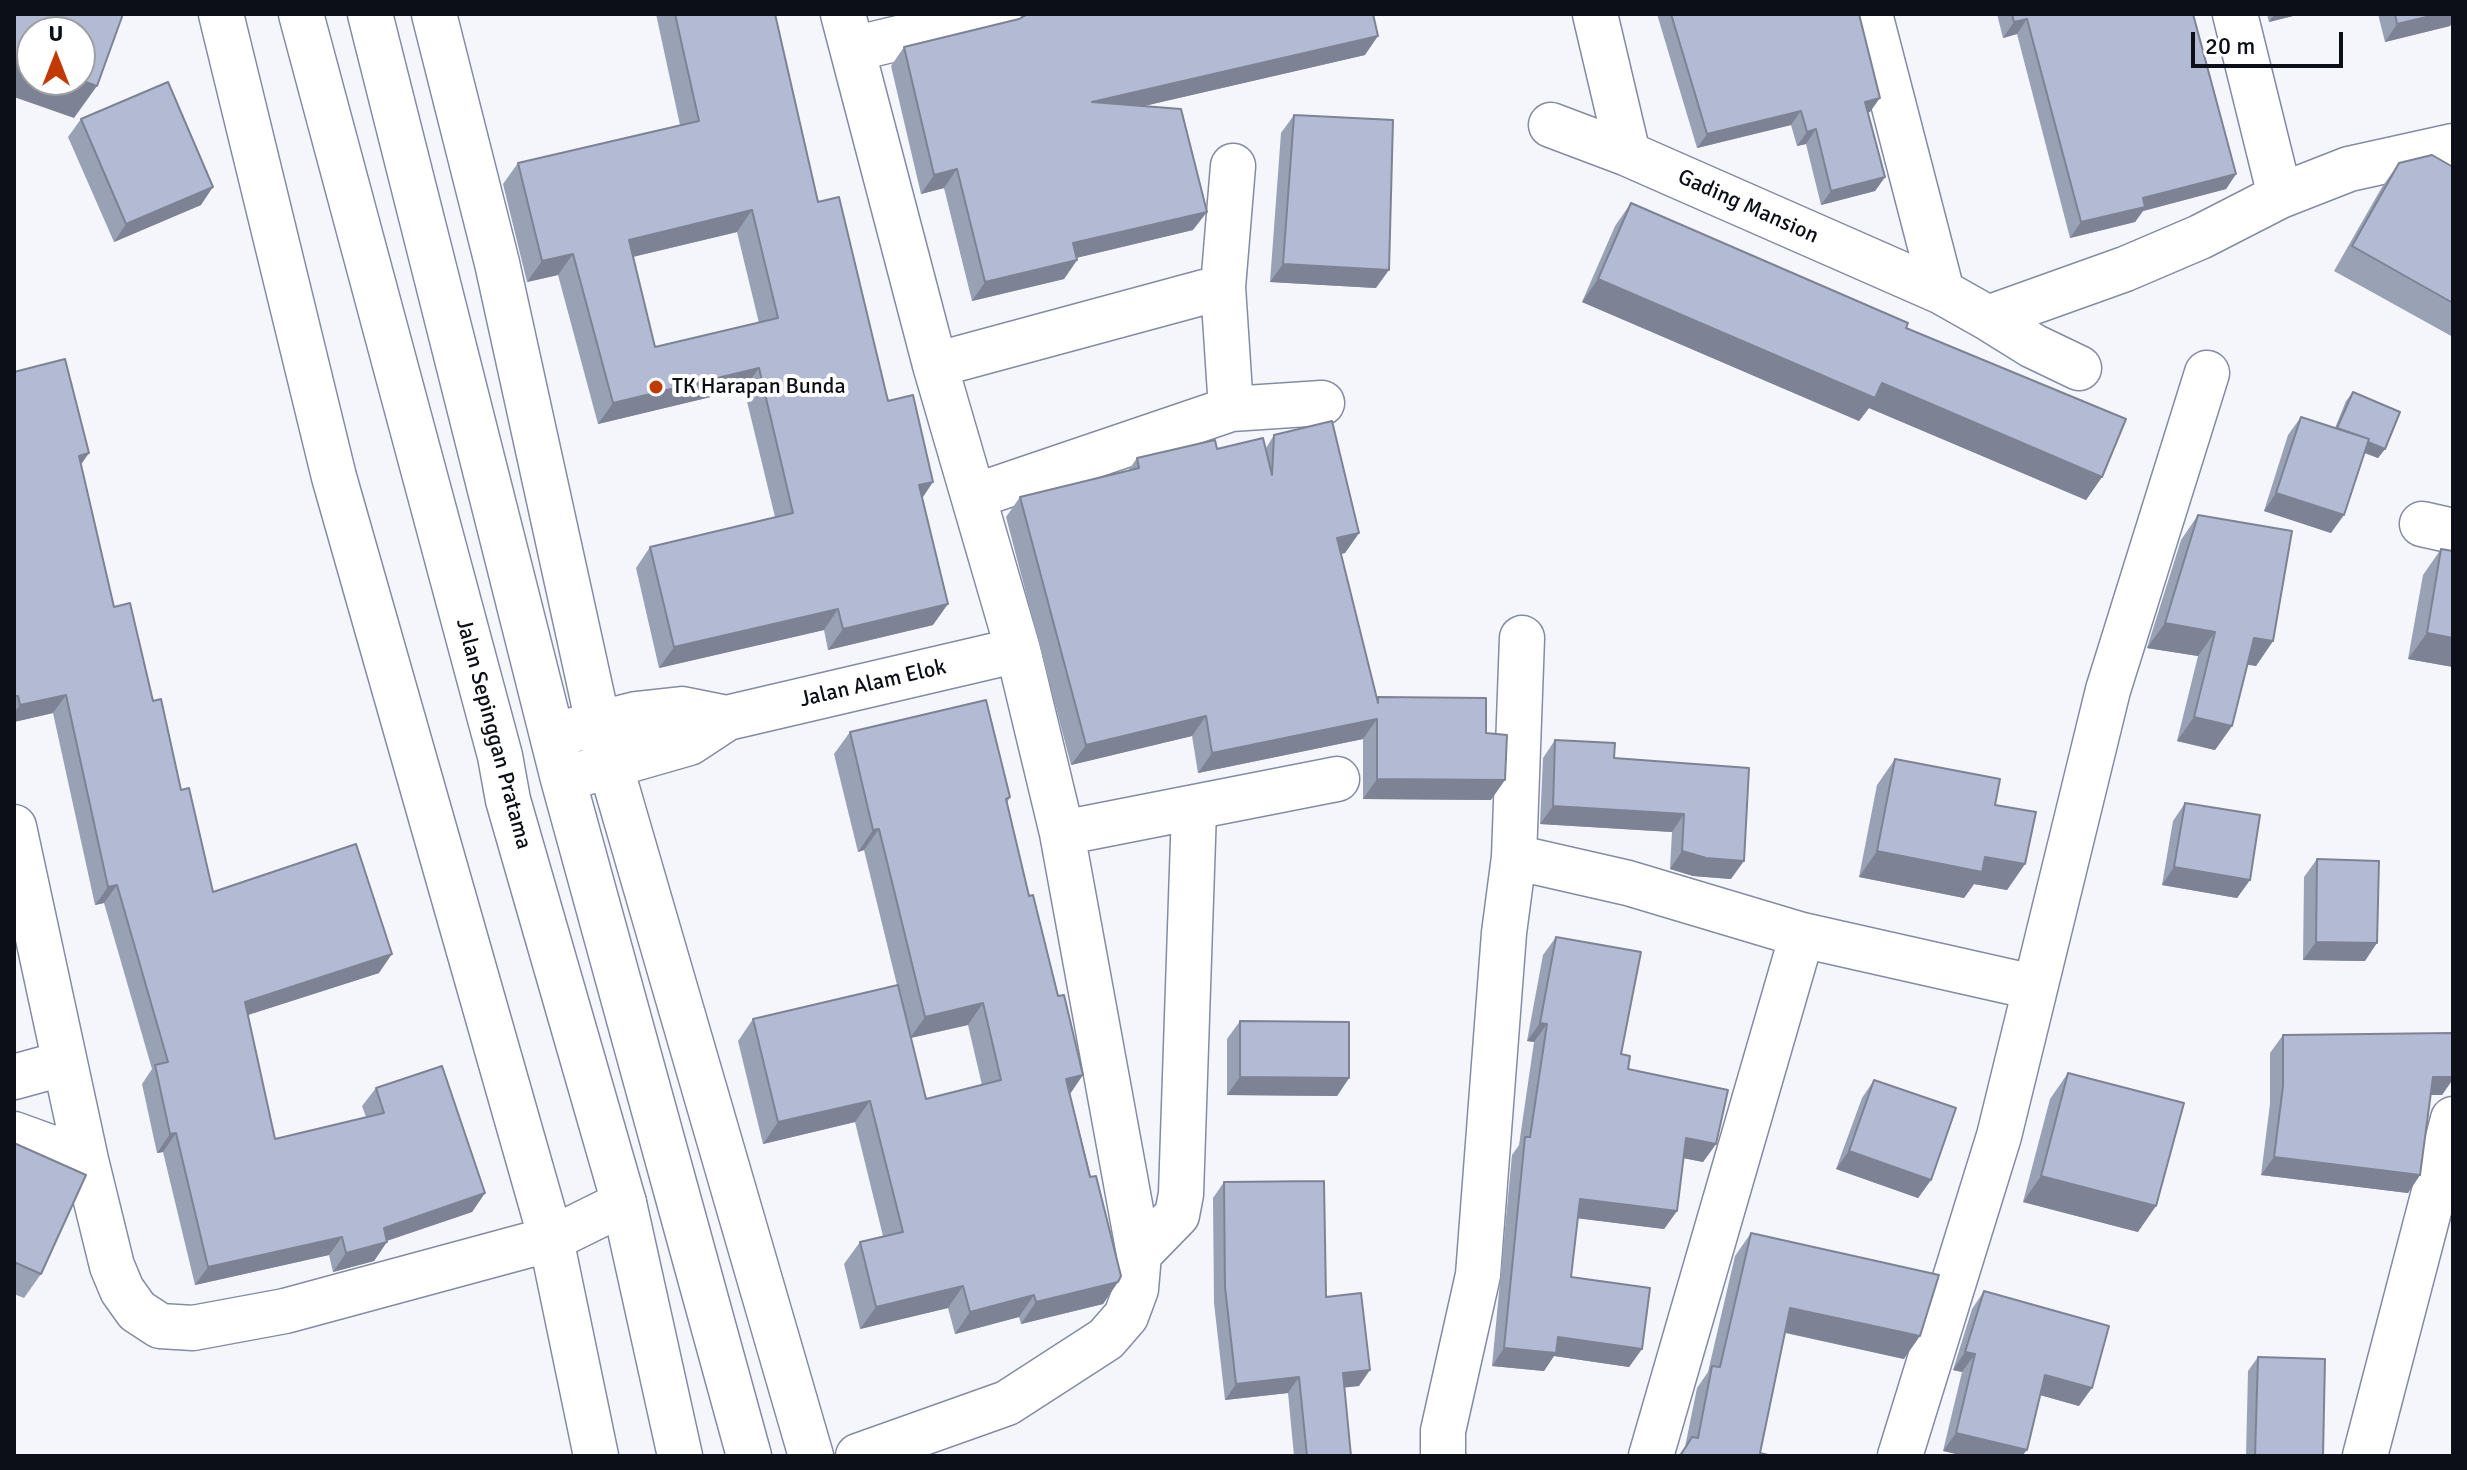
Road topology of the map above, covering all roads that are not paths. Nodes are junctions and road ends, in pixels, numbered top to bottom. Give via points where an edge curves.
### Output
1 (221, 14) edge
2 (301, 14) edge
3 (370, 14) edge
4 (434, 14) edge
5 (999, 14) edge
6 (1595, 14) edge
7 (1870, 14) edge
8 (2235, 14) edge
9 (848, 31) edge
10 (1551, 125) dead end
11 (2453, 146) edge
12 (1628, 154) junction
13 (1233, 166) dead end
14 (2280, 196) junction
15 (1223, 287) junction
16 (1942, 292) junction
17 (1988, 318) junction
18 (935, 365) junction
19 (2079, 368) dead end
20 (2207, 373) dead end
21 (1322, 403) dead end
22 (1231, 409) junction
23 (975, 496) junction
24 (1522, 638) dead end
25 (1018, 650) junction
26 (727, 718) junction
27 (598, 723) junction
28 (553, 736) junction
29 (500, 756) junction
30 (610, 767) junction
31 (563, 779) junction
32 (1337, 779) dead end
33 (508, 800) junction
34 (1194, 810) junction
35 (14, 827) edge
36 (1062, 833) junction
37 (1514, 857) junction
38 (1802, 935) junction
39 (2033, 987) junction
40 (65, 1063) junction
41 (14, 1077) edge
42 (2453, 1119) edge
43 (14, 1134) edge
44 (86, 1160) junction
45 (624, 1203) junction
46 (551, 1239) junction
47 (1139, 1254) junction
48 (596, 1456) edge
49 (680, 1456) edge
50 (749, 1456) edge
51 (811, 1456) edge
52 (858, 1456) edge
53 (1443, 1456) edge
54 (1651, 1456) edge
55 (1900, 1456) edge
56 (2365, 1456) edge

1 - 46 street via 334,477
2 - 29 street, Jalan Sepinggan Pratama
3 - 28 street
4 - 27 street via 497,263
5 - 9 street
6 - 12 street
7 - 16 street
8 - 14 street
9 - 18 street
10 - 12 street, Gading Mansion
11 - 14 street via 2349,169
12 - 16 street, Gading Mansion
13 - 15 street
14 - 17 street via 2125,269
15 - 18 street
15 - 22 street
16 - 17 street, Gading Mansion
17 - 19 street, Gading Mansion
18 - 23 street
20 - 39 street via 2108,690
21 - 22 street
22 - 23 street
23 - 25 street
24 - 37 street
25 - 26 street, Jalan Alam Elok
25 - 36 street
26 - 27 street via 682,709
26 - 30 street via 689,743
27 - 28 street
27 - 30 street
28 - 29 street
28 - 31 street
29 - 33 street, Jalan Sepinggan Pratama
30 - 31 street
30 - 51 street
31 - 33 street
31 - 50 street
32 - 34 street
33 - 45 street, Jalan Sepinggan Pratama
34 - 36 street
34 - 47 street via 1181,1194 1177,1215
35 - 40 street
36 - 47 street
37 - 38 street via 1628,883
37 - 53 street via 1478,1275 1443,1431
38 - 39 street
38 - 54 street
39 - 55 street via 1999,1136
40 - 41 street
40 - 44 street
42 - 56 street
43 - 44 street
44 - 46 street via 122,1290 137,1311 160,1326 193,1328 285,1311
45 - 46 street
45 - 49 street, Jalan Sepinggan Pratama
46 - 48 street
47 - 52 street via 1136,1289 1126,1316 1106,1339 1007,1403

